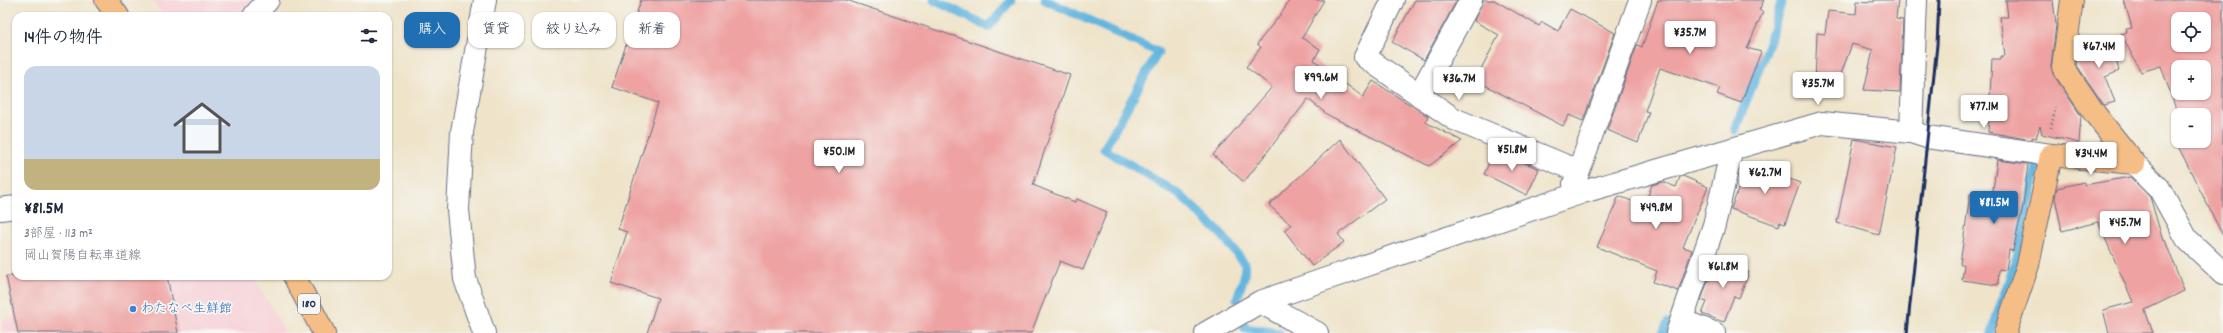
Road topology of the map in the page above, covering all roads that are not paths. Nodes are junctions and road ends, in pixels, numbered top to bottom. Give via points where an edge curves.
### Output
1 (106, 0) edge
2 (268, 0) edge
3 (485, 0) edge
4 (1393, 0) edge
5 (1471, 0) edge
6 (1640, 0) edge
7 (1916, 0) edge
8 (2072, 0) edge
9 (115, 12) edge
10 (258, 12) edge
11 (1419, 95) junction
12 (1911, 132) junction
13 (1732, 149) junction
14 (2051, 155) junction
15 (2134, 163) junction
16 (1578, 171) junction
17 (1569, 197) junction
18 (12, 208) edge
19 (0, 209) edge
20 (2223, 273) edge
21 (296, 280) edge
22 (1260, 302) junction
23 (1680, 327) edge
24 (324, 333) edge
25 (484, 333) edge
26 (1206, 333) edge
27 (1317, 333) edge
28 (1714, 333) edge
29 (2005, 333) edge

1 - 9 main road
2 - 10 street
3 - 25 street via 462,132 458,210 465,279
4 - 11 street via 1364,57
5 - 11 street
6 - 16 street
7 - 12 street
8 - 15 main road via 2064,67 2095,114
11 - 16 street via 1454,119
12 - 13 street via 1822,123
12 - 14 street via 1927,138
13 - 17 street
13 - 23 street via 1714,225
14 - 15 main road
14 - 29 main road via 2028,265
15 - 20 street via 2159,188 2187,239
16 - 17 street
17 - 22 street
18 - 19 street
21 - 24 main road, 180
22 - 26 street
22 - 27 street
23 - 28 street

